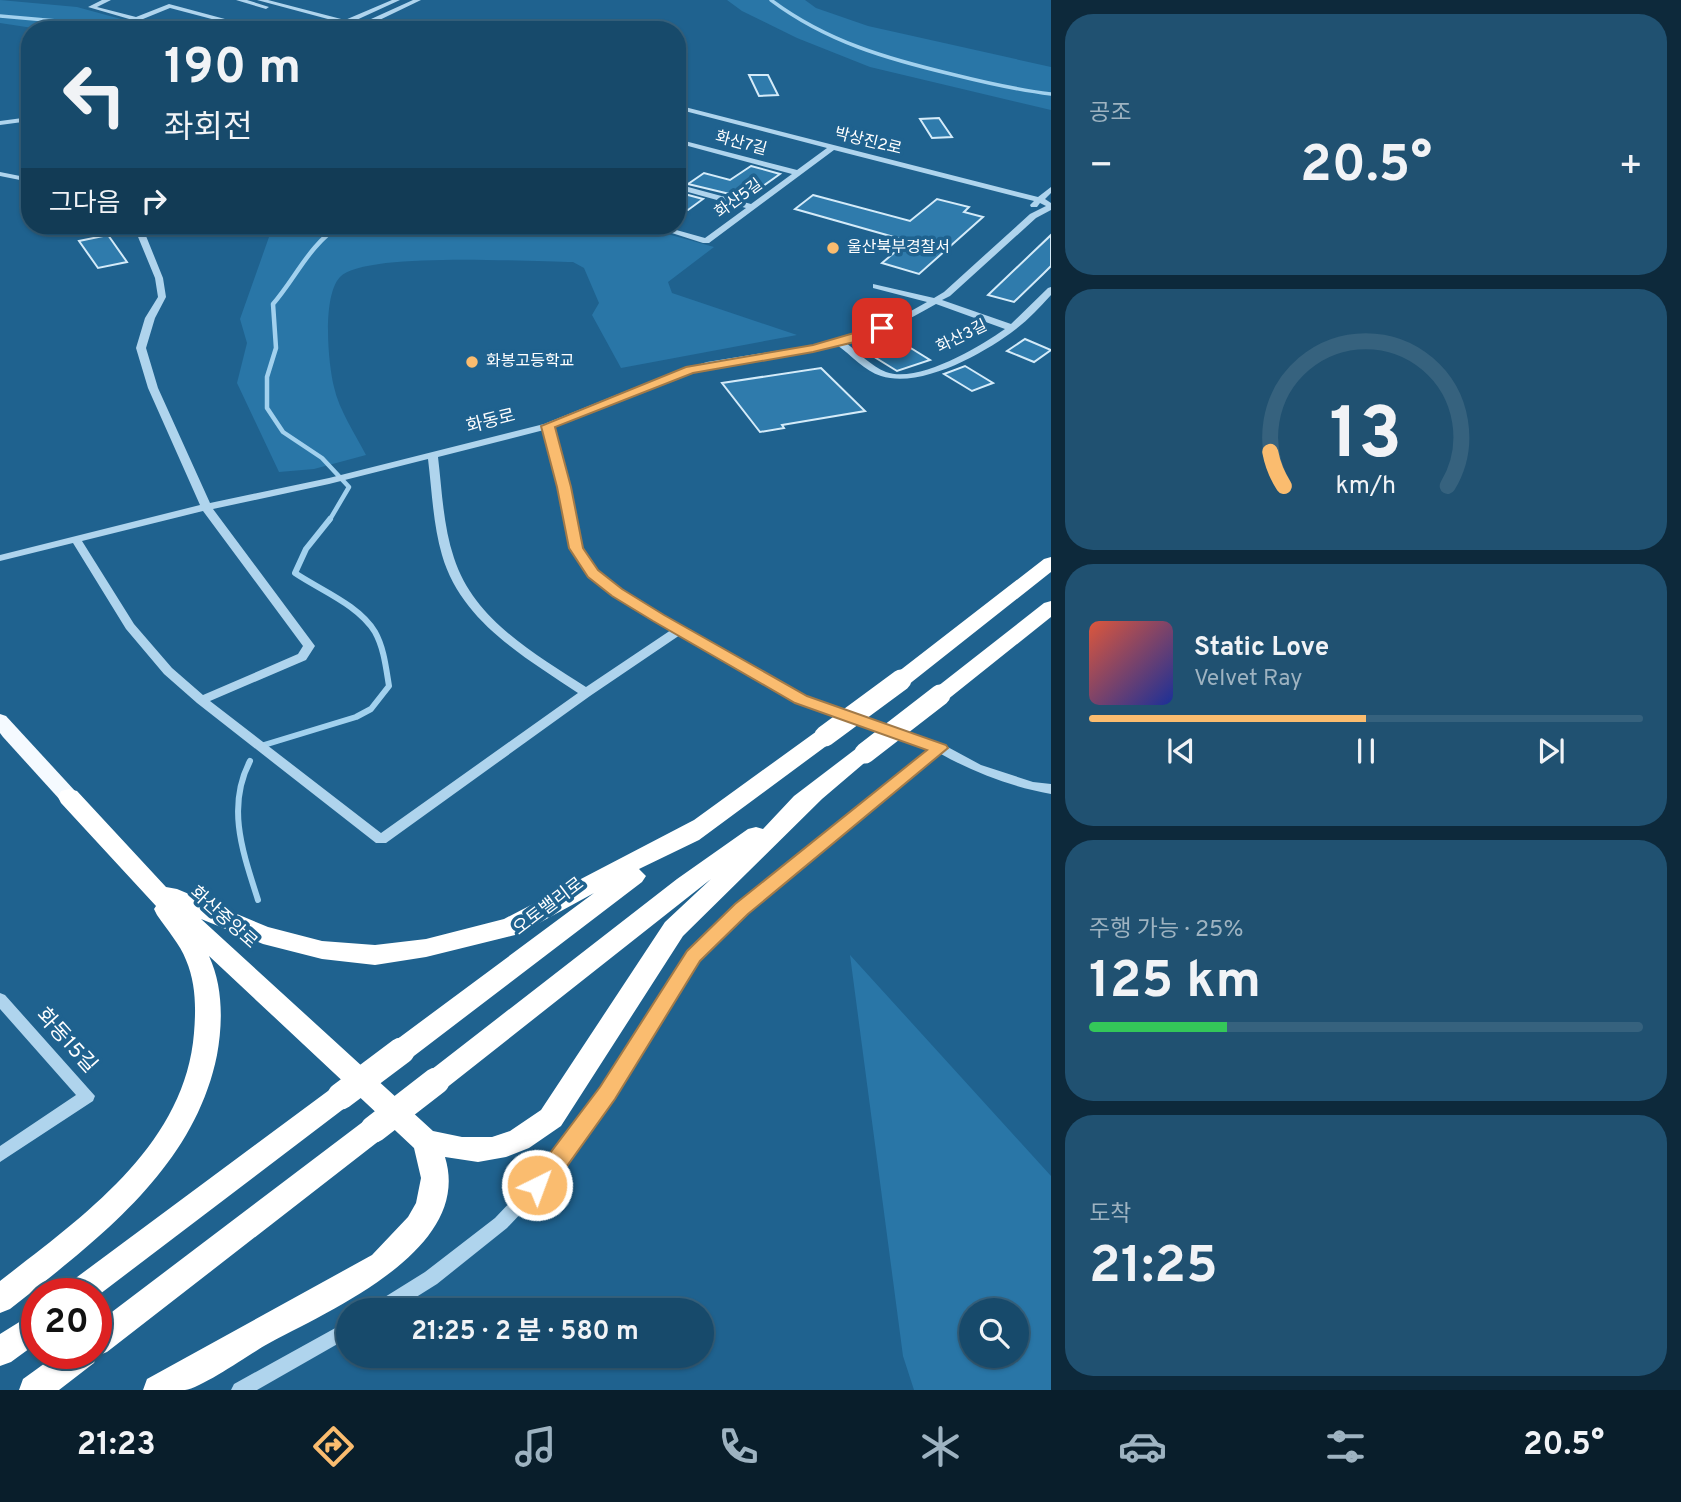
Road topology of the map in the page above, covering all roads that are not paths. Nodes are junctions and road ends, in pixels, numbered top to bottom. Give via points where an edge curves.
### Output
1 (108, 0) edge
2 (239, 0) edge
3 (260, 0) edge
4 (397, 0) edge
5 (418, 0) edge
6 (137, 19) junction
7 (144, 21) edge
8 (228, 21) edge
9 (319, 21) edge
10 (343, 21) edge
11 (349, 21) edge
12 (372, 21) edge
13 (686, 109) edge
14 (686, 115) edge
15 (21, 120) edge
16 (0, 123) edge
17 (686, 143) edge
18 (830, 149) junction
19 (797, 173) junction
20 (0, 174) edge
21 (21, 178) edge
22 (686, 189) edge
23 (1051, 189) edge
24 (1051, 206) edge
25 (752, 207) junction
26 (1035, 207) junction
27 (142, 235) edge
28 (685, 235) edge
29 (876, 286) dead end
30 (1051, 290) edge
31 (936, 301) junction
32 (1012, 328) junction
33 (839, 342) junction
34 (606, 405) joint
35 (548, 426) junction
36 (433, 455) junction
37 (352, 475) joint
38 (206, 507) junction
39 (76, 540) junction
40 (0, 558) edge
41 (1051, 563) edge
42 (1051, 607) edge
43 (679, 631) junction
44 (586, 693) junction
45 (201, 700) junction
46 (0, 720) edge
47 (940, 748) junction
48 (1051, 789) edge
49 (813, 794) junction
50 (69, 797) joint
51 (701, 826) junction
52 (151, 887) junction
53 (0, 999) edge
54 (425, 1141) junction
55 (0, 1155) edge
56 (99, 1278) edge
57 (0, 1298) edge
58 (398, 1298) edge
59 (112, 1330) edge
60 (336, 1336) edge
61 (21, 1337) edge
62 (0, 1352) edge
63 (62, 1369) edge
64 (34, 1390) edge
65 (158, 1390) edge
66 (240, 1390) edge

1 - 6 street via 91,7
2 - 9 street
3 - 10 street
4 - 11 street
5 - 12 street
6 - 7 street
6 - 8 street via 170,6
13 - 18 street, 박상진2로
14 - 18 street, 박상진2로
15 - 16 street
17 - 19 street, 화산7길
18 - 19 street, 화산5길
18 - 26 street, 박상진2로
19 - 25 street, 화산5길
20 - 21 street
22 - 25 street
23 - 26 street, 화동로
24 - 26 street, 화동로
24 - 26 street, 박상진2로
25 - 28 street, 화산5길 via 706,241
26 - 31 street, 화동로 via 959,284
27 - 38 street via 162,297 141,348 153,388
29 - 31 street
30 - 32 street, 화산3길
31 - 32 street
31 - 33 street, 화동로 via 898,322
32 - 33 street, 화산3길 via 965,356 909,377 883,374
33 - 34 street, 화동로 via 710,364
34 - 35 street, 화동로
35 - 36 street, 화동로
35 - 43 street via 576,548 593,573 609,586
36 - 37 street, 화동로
36 - 44 street via 452,570 469,600 491,625
37 - 38 street, 화동로
38 - 39 street, 화동로
38 - 45 street via 309,646 302,657
39 - 40 street, 화동로
39 - 45 street via 130,626 168,671
41 - 51 highway, 오토밸리로, bridge
42 - 49 highway, bridge
43 - 44 street
43 - 47 street via 801,700
44 - 45 street via 381,840
46 - 50 main road, 화산중앙로
47 - 48 street via 976,768
47 - 58 street via 741,909 694,956 608,1093 555,1166 500,1223
49 - 54 highway via 674,929 551,1118 527,1137 497,1149 466,1151
49 - 59 highway, bridge via 685,885
50 - 52 highway, 화산중앙로
51 - 52 highway via 510,927 426,948 374,955 322,950 263,936
51 - 56 highway, 오토밸리로, bridge
52 - 54 highway, 화산중앙로
52 - 57 highway via 200,963 207,995 209,1029 188,1107 154,1162 70,1244
53 - 55 street, 화동15길 via 87,1096
54 - 65 highway via 436,1176 430,1206 412,1234 382,1264
60 - 66 street
61 - 62 highway
63 - 64 highway

